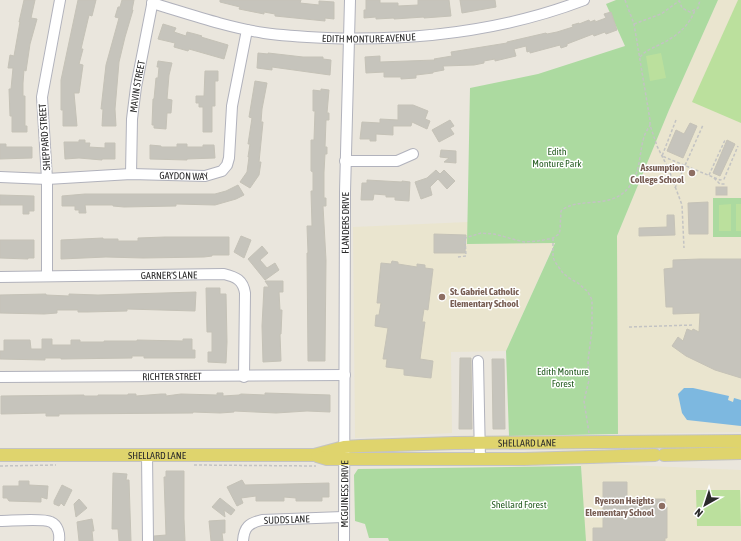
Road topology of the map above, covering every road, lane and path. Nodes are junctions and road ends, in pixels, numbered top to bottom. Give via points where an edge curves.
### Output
1 (60, 0) edge
2 (350, 0) edge
3 (584, 0) edge
4 (625, 0) edge
5 (700, 0) edge
6 (679, 1) edge
7 (152, 2) edge
8 (695, 10) junction
9 (634, 24) junction
10 (247, 30) junction
11 (348, 38) junction
12 (640, 58) junction
13 (676, 120) dead end
14 (703, 125) dead end
15 (650, 126) junction
16 (725, 140) dead end
17 (738, 146) dead end
18 (413, 154) dead end
19 (662, 156) junction
20 (345, 161) junction
21 (685, 166) junction
22 (131, 174) junction
23 (709, 175) junction
24 (0, 177) edge
25 (714, 177) junction
26 (47, 179) junction
27 (725, 184) dead end
28 (675, 188) junction
29 (553, 238) junction
30 (684, 248) dead end
31 (458, 257) dead end
32 (47, 276) junction
33 (0, 277) edge
34 (693, 325) dead end
35 (629, 327) dead end
36 (478, 361) dead end
37 (345, 375) junction
38 (0, 377) edge
39 (244, 377) junction
40 (590, 437) dead end
41 (741, 441) edge
42 (480, 443) junction
43 (344, 447) junction
44 (147, 454) junction
45 (741, 454) edge
46 (0, 455) edge
47 (314, 455) junction
48 (344, 459) junction
49 (480, 459) junction
50 (61, 465) dead end
51 (188, 465) dead end
52 (0, 466) edge
53 (319, 466) dead end
54 (343, 517) junction
55 (0, 521) edge
56 (59, 541) edge
57 (148, 541) edge
58 (243, 541) edge
59 (344, 541) edge

1 - 26 street, SHEPPARD STREET via 42,97
2 - 11 street, FLANDERS DRIVE
3 - 11 street, EDITH MONTURE AVENUE via 554,12 459,32 376,39
4 - 9 path
5 - 8 path via 700,5
6 - 8 path via 685,11
6 - 9 path via 661,14
7 - 10 street, EDITH MONTURE AVENUE
7 - 22 street, MAVIN STREET via 135,93
8 - 12 path via 688,24 678,34 649,49
9 - 12 path
10 - 11 street, EDITH MONTURE AVENUE via 296,36
10 - 22 street, GAYDON WAY via 232,106 227,166 222,171 205,176
11 - 20 street, FLANDERS DRIVE
12 - 15 path
13 - 19 path
14 - 21 path
15 - 19 path
15 - 29 path via 644,137 638,172 628,190 620,196 601,202 564,208 560,215 559,234
16 - 23 path
17 - 25 path via 724,179
18 - 20 street via 397,161
19 - 21 path
19 - 28 path
20 - 37 street, FLANDERS DRIVE
21 - 23 path
21 - 28 path
22 - 26 street, GAYDON WAY
23 - 25 path
24 - 26 street, GAYDON WAY
25 - 27 path via 720,184
26 - 32 street, SHEPPARD STREET
28 - 30 path via 682,205
29 - 31 path via 524,242 481,233 466,238 466,256
29 - 40 path via 555,262 563,273 588,292 592,300 589,380 584,401
32 - 33 street, GARNER'S LANE
32 - 39 street, GARNER'S LANE via 232,276 244,286 245,293
34 - 35 path
36 - 42 street
37 - 39 street, RICHTER STREET
37 - 43 street, FLANDERS DRIVE
38 - 39 street, RICHTER STREET
41 - 42 main road, SHELLARD LANE
42 - 43 main road, SHELLARD LANE
42 - 49 street
43 - 47 main road, SHELLARD LANE
43 - 48 street, MCGUINESS DRIVE
44 - 46 main road, SHELLARD LANE
44 - 47 main road, SHELLARD LANE
44 - 57 street
45 - 49 main road, SHELLARD LANE
47 - 48 main road, SHELLARD LANE via 327,459
48 - 49 main road, SHELLARD LANE
48 - 54 street, MCGUINESS DRIVE
50 - 52 path
51 - 53 path
54 - 58 street, SUDDS LANE via 262,520 250,523 243,533
54 - 59 street, MCGUINESS DRIVE
55 - 56 street via 51,522 58,528

